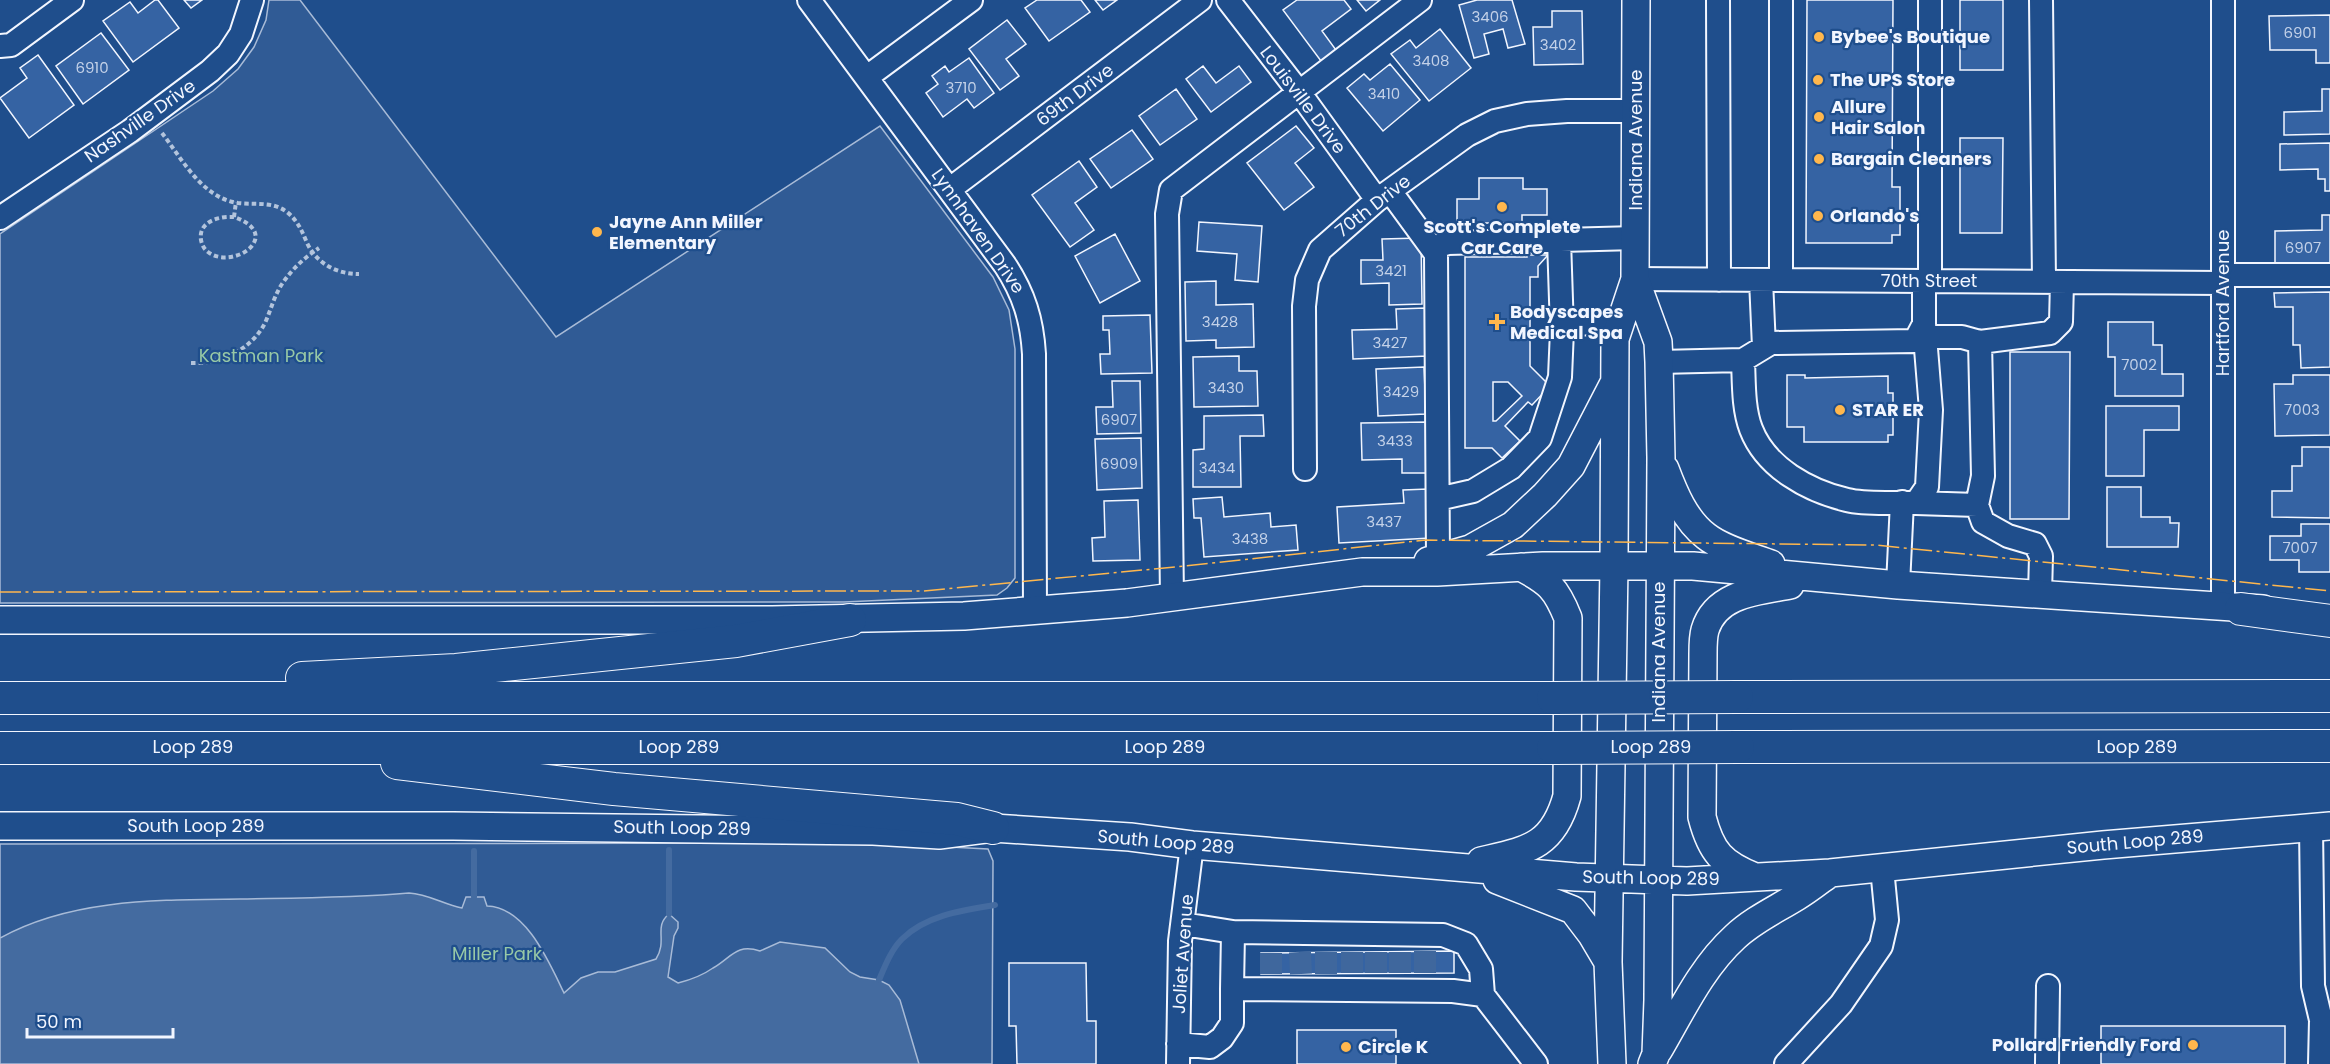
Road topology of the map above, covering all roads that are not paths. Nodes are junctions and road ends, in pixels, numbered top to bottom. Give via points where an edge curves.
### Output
1 (72, 0) edge
2 (252, 0) edge
3 (808, 0) edge
4 (971, 0) edge
5 (1200, 0) edge
6 (1228, 0) edge
7 (1419, 0) edge
8 (1636, 0) edge
9 (1718, 0) edge
10 (1781, 0) edge
11 (1930, 0) edge
12 (2041, 0) edge
13 (2223, 0) edge
14 (0, 46) edge
15 (867, 77) junction
16 (1299, 92) junction
17 (1636, 111) junction
18 (950, 189) junction
19 (1383, 196) junction
20 (0, 218) edge
21 (1636, 238) junction
22 (1559, 240) junction
23 (1432, 248) junction
24 (2330, 274) edge
25 (1635, 279) junction
26 (2223, 279) junction
27 (1719, 280) junction
28 (1771, 280) junction
29 (1927, 281) junction
30 (2053, 282) junction
31 (1621, 321) junction
32 (1562, 325) junction
33 (1925, 331) junction
34 (1980, 342) junction
35 (1764, 347) junction
36 (1743, 360) junction
37 (1659, 362) junction
38 (1615, 381) junction
39 (1661, 458) junction
40 (1305, 469) dead end
41 (1438, 499) junction
42 (1909, 502) junction
43 (1977, 505) junction
44 (1438, 558) junction
45 (1614, 565) junction
46 (1660, 565) junction
47 (1521, 567) junction
48 (1362, 572) junction
49 (1827, 579) junction
50 (1898, 585) junction
51 (2040, 594) junction
52 (1172, 597) junction
53 (2232, 608) junction
54 (1035, 610) junction
55 (2330, 611) edge
56 (0, 620) edge
57 (850, 620) junction
58 (2330, 621) edge
59 (2330, 696) edge
60 (1, 699) edge
61 (2330, 746) edge
62 (286, 747) junction
63 (0, 748) edge
64 (0, 826) edge
65 (2320, 827) edge
66 (993, 828) junction
67 (1192, 845) junction
68 (1460, 866) junction
69 (1882, 868) junction
70 (1830, 873) junction
71 (1756, 878) junction
72 (1610, 879) junction
73 (1658, 881) junction
74 (1183, 924) junction
75 (1233, 932) junction
76 (1271, 962) junction
77 (1301, 962) junction
78 (1326, 962) junction
79 (1352, 962) junction
80 (1376, 962) junction
81 (1400, 962) junction
82 (1425, 962) junction
83 (1608, 962) junction
84 (2048, 986) dead end
85 (1232, 989) junction
86 (1483, 995) junction
87 (1178, 1054) edge
88 (1654, 1059) edge
89 (1536, 1064) edge
90 (1612, 1064) edge
91 (1786, 1064) edge
92 (2047, 1064) edge
93 (2319, 1064) edge

1 - 14 street via 11,45
2 - 20 street, Nashville Drive via 241,34 210,71 130,131
3 - 15 street, Lynnhaven Drive
4 - 15 street
5 - 18 street, 69th Drive
6 - 16 street, Louisville Drive
7 - 16 street
8 - 17 main road, Indiana Avenue
9 - 27 street
10 - 28 street
11 - 29 street
12 - 30 street
13 - 26 street, Hartford Avenue
15 - 18 street, Lynnhaven Drive
16 - 19 street, Louisville Drive
16 - 52 street via 1171,190 1167,214
17 - 19 street, 70th Drive via 1567,111 1495,121 1467,135
17 - 21 main road, Indiana Avenue
18 - 54 street, Lynnhaven Drive via 1018,284 1030,319 1034,354
19 - 23 street, Louisville Drive
19 - 40 street, 70th Drive via 1320,250 1307,280
21 - 22 street
21 - 25 main road, Indiana Avenue
22 - 23 street via 1448,243
22 - 32 street
23 - 41 street via 1437,254
24 - 26 street, 70th Street
25 - 27 street, 70th Street
25 - 31 main road, Indiana Avenue
25 - 37 main road, Indiana Avenue via 1658,342
26 - 30 street, 70th Street
26 - 53 street, Hartford Avenue
27 - 28 street, 70th Street
28 - 29 street, 70th Street
28 - 35 street
29 - 30 street, 70th Street
29 - 33 street
30 - 34 street via 2061,322 2050,333
31 - 32 street
31 - 38 main road, Indiana Avenue via 1615,339
32 - 41 street via 1560,377 1540,438 1511,468 1473,491
33 - 34 street
33 - 35 street via 1915,341 1771,343
33 - 42 street via 1930,421 1926,487
34 - 43 street via 1983,476
35 - 36 street
36 - 37 street
36 - 42 street via 1746,411 1764,454 1800,483 1848,500
37 - 39 main road, Indiana Avenue
38 - 44 main road via 1571,466 1545,495 1513,525 1470,549
38 - 45 main road, Indiana Avenue
39 - 46 main road, Indiana Avenue
39 - 49 main road via 1674,493 1707,537 1782,567
41 - 44 street
42 - 43 street
42 - 50 street
43 - 51 street via 1983,522 2008,536 2036,544 2041,556
44 - 48 main road
45 - 46 main road
45 - 47 main road
45 - 72 main road, Indiana Avenue
46 - 49 main road
46 - 73 main road, Indiana Avenue
47 - 48 main road
47 - 68 main road via 1544,579 1560,596 1569,618 1567,796 1562,815 1549,835 1525,850
48 - 52 main road
49 - 50 main road
49 - 71 main road via 1733,597 1715,611 1705,630 1702,817 1709,840 1721,859
50 - 51 main road
51 - 53 main road
52 - 54 main road
53 - 55 main road
53 - 58 highway
54 - 57 main road
56 - 57 main road
57 - 60 highway via 736,641 456,670
59 - 60 highway, bridge
61 - 62 highway, Loop 289, bridge
62 - 63 highway, Loop 289
62 - 66 highway via 456,771 706,798 957,819
64 - 66 main road, South Loop 289 via 453,826 939,835
65 - 69 main road, South Loop 289
65 - 93 street via 2313,987 2321,1020
66 - 67 main road, South Loop 289
67 - 68 main road, South Loop 289
67 - 74 street, Joliet Avenue
68 - 72 main road, South Loop 289
68 - 83 main road via 1573,910
69 - 70 main road, South Loop 289
69 - 91 street via 1887,921 1881,946 1841,1004
70 - 71 main road, South Loop 289
70 - 88 main road via 1734,937 1700,981
71 - 73 main road, South Loop 289
72 - 73 main road, South Loop 289
72 - 83 main road, Indiana Avenue
73 - 88 main road, Indiana Avenue
74 - 75 street
74 - 87 street, Joliet Avenue
75 - 76 street
75 - 85 street
76 - 77 street
76 - 77 street
76 - 85 street
77 - 78 street
77 - 78 street
78 - 79 street
78 - 79 street
79 - 80 street
79 - 80 street
80 - 81 street
80 - 81 street
81 - 82 street
81 - 82 street
82 - 86 street via 1453,991
82 - 86 street via 1443,935 1466,944 1481,969
83 - 90 main road, Indiana Avenue
84 - 92 street
85 - 87 street via 1232,1023 1222,1038 1210,1047
86 - 89 street

